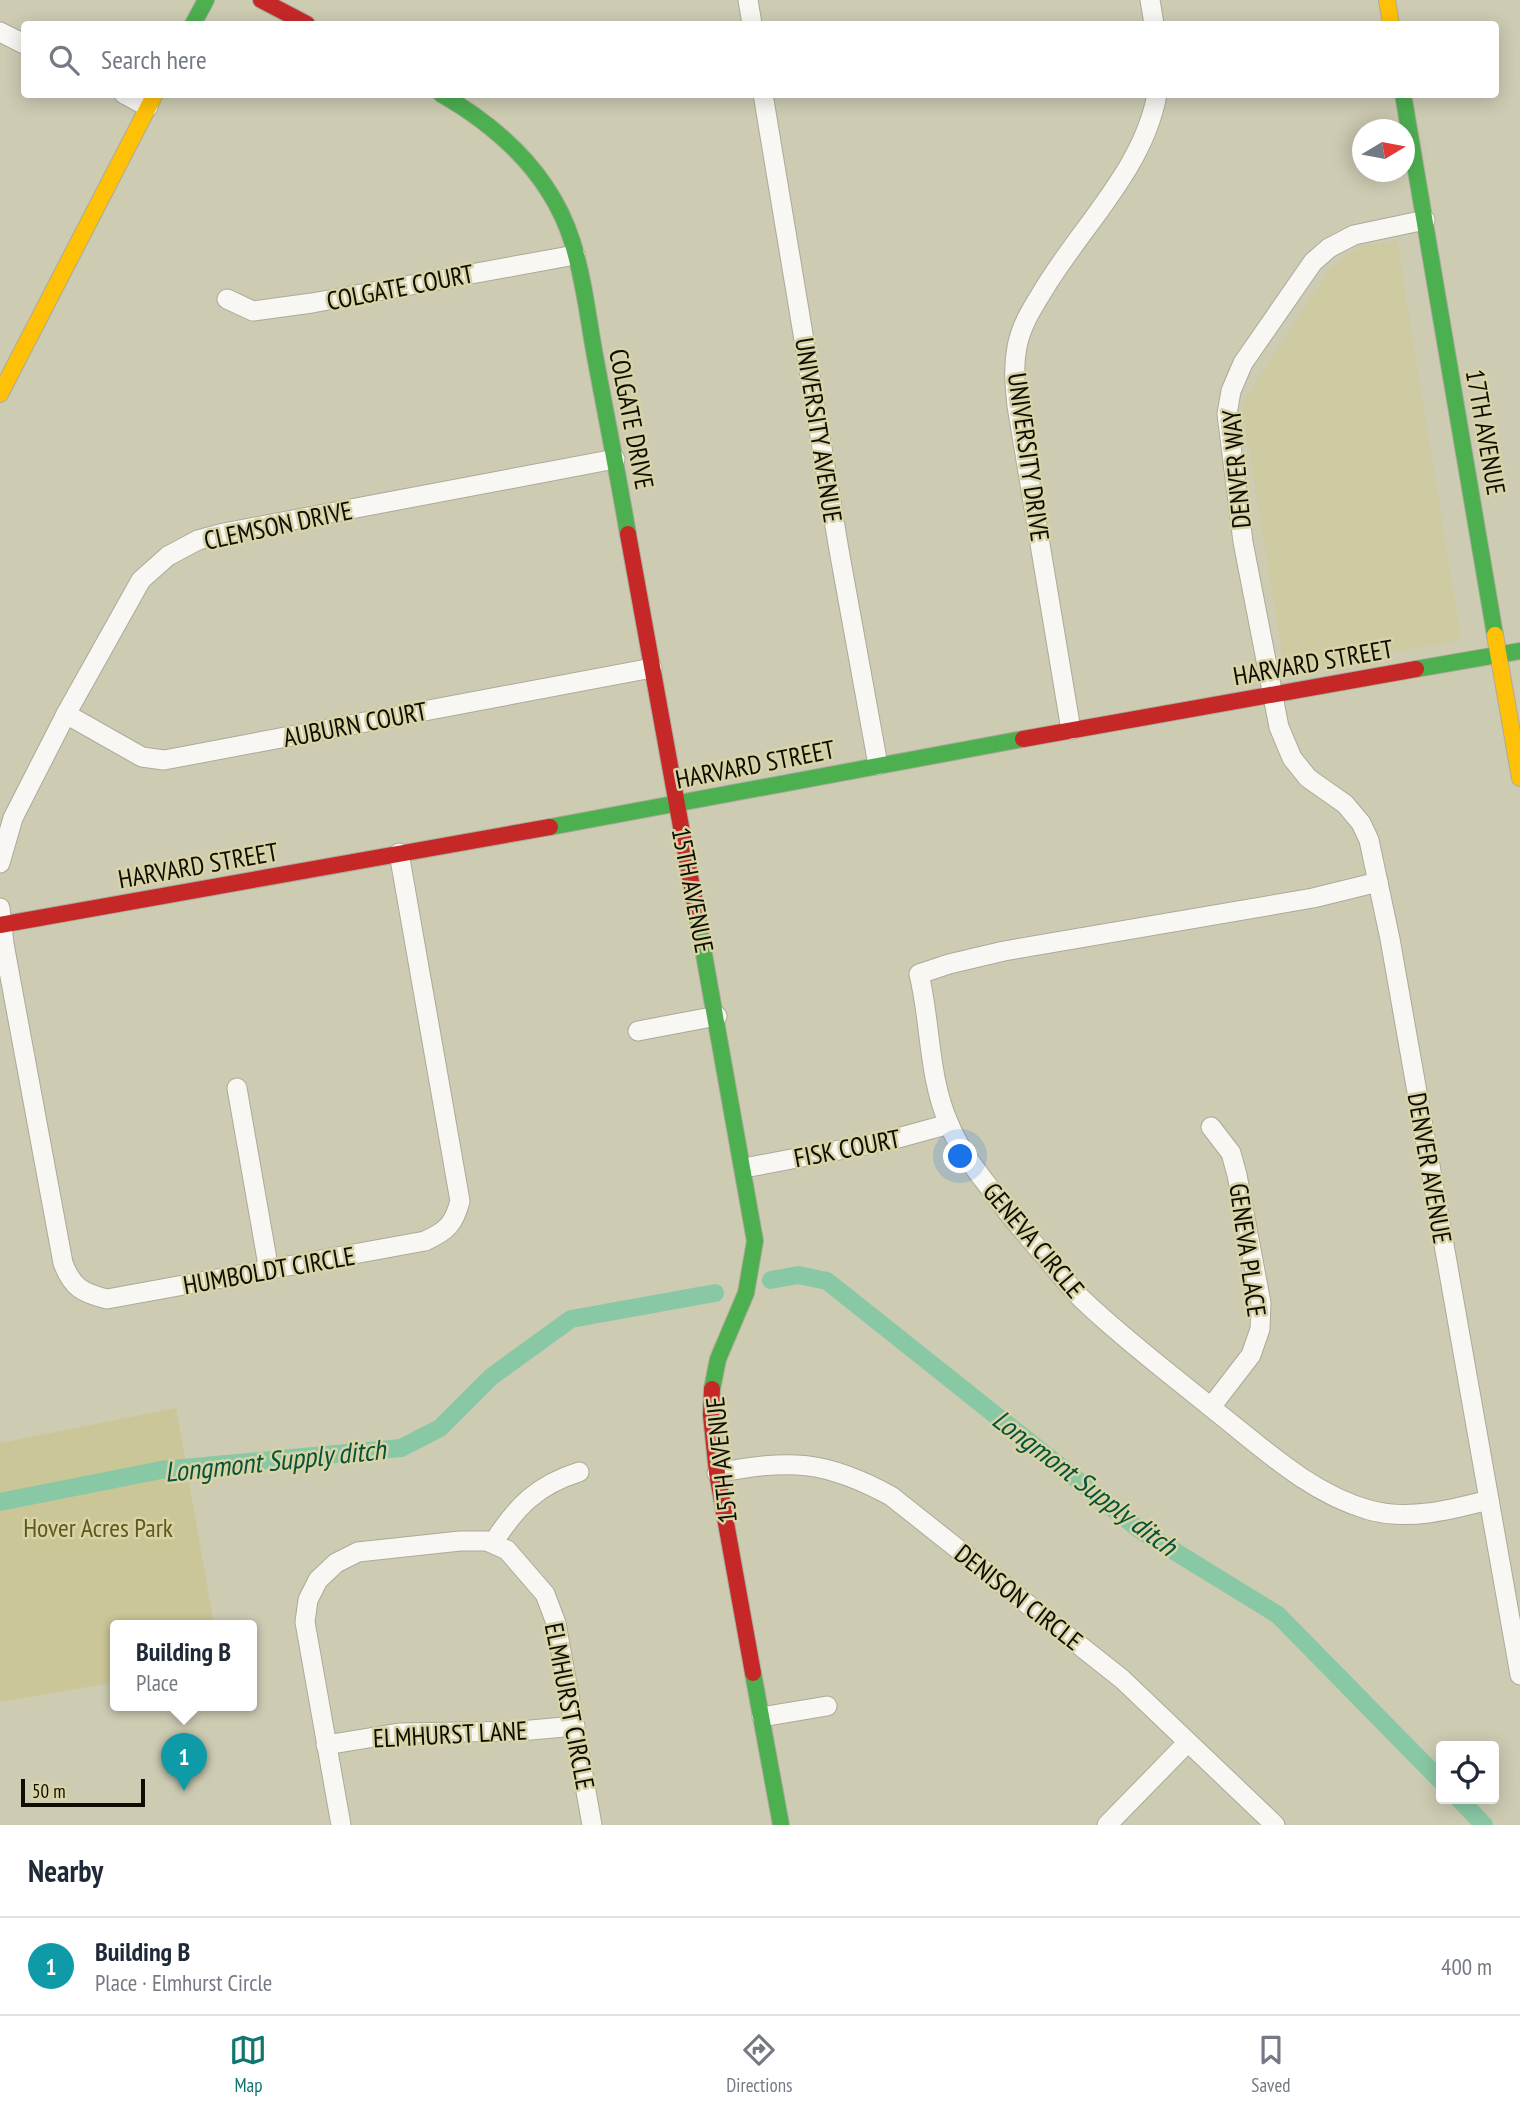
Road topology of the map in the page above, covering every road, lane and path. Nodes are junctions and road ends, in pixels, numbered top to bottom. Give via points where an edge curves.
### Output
1 (206, 0) edge
2 (261, 0) edge
3 (748, 0) edge
4 (1150, 0) edge
5 (1387, 0) edge
6 (195, 21) edge
7 (301, 21) edge
8 (752, 21) edge
9 (1154, 21) edge
10 (1390, 21) edge
11 (0, 32) edge
12 (21, 42) edge
13 (449, 98) edge
14 (764, 98) edge
15 (1156, 98) edge
16 (1404, 98) edge
17 (152, 101) edge
18 (1425, 220) junction
19 (575, 255) junction
20 (227, 299) dead end
21 (0, 394) edge
22 (615, 459) junction
23 (1520, 651) edge
24 (1498, 654) junction
25 (652, 668) junction
26 (1274, 694) junction
27 (66, 714) junction
28 (1072, 730) junction
29 (878, 765) junction
30 (1520, 778) edge
31 (676, 805) junction
32 (399, 853) junction
33 (0, 863) edge
34 (1378, 883) junction
35 (0, 908) edge
36 (0, 925) edge
37 (717, 1016) junction
38 (638, 1031) dead end
39 (237, 1088) dead end
40 (949, 1124) junction
41 (1211, 1127) dead end
42 (744, 1168) junction
43 (269, 1271) junction
44 (1211, 1407) junction
45 (579, 1472) dead end
46 (718, 1473) junction
47 (1489, 1500) junction
48 (493, 1543) junction
49 (1520, 1675) edge
50 (827, 1706) dead end
51 (762, 1717) junction
52 (575, 1726) junction
53 (1187, 1743) junction
54 (326, 1745) junction
55 (341, 1825) edge
56 (593, 1825) edge
57 (781, 1825) edge
58 (1107, 1825) edge
59 (1275, 1825) edge

1 - 6 street
2 - 7 street
3 - 8 street
4 - 9 street
5 - 10 street
11 - 12 street
13 - 19 street, COLGATE DRIVE via 500,133 531,165 554,198
14 - 29 street, UNIVERSITY AVENUE
15 - 28 street, UNIVERSITY DRIVE via 1143,144 1064,256 1026,319 1017,344 1017,406
16 - 18 street, 17TH AVENUE
17 - 21 street
18 - 24 street, 17TH AVENUE
18 - 26 street, DENVER WAY via 1354,235 1313,262 1243,363 1231,391 1227,414 1243,541
19 - 20 street, COLGATE COURT via 253,311
19 - 22 street, COLGATE DRIVE
22 - 25 street, COLGATE DRIVE
22 - 27 street, CLEMSON DRIVE via 198,540 168,556 141,580
23 - 24 street, HARVARD STREET
24 - 26 street, HARVARD STREET
24 - 30 street, 17TH AVENUE
25 - 27 street, AUBURN COURT via 164,760 142,757
25 - 31 street, COLGATE DRIVE
26 - 28 street, HARVARD STREET
26 - 34 street, DENVER AVENUE via 1279,727 1292,758 1308,778 1345,804 1361,823 1370,840
27 - 33 street, CLEMSON DRIVE via 13,818
28 - 29 street, HARVARD STREET
29 - 31 street, HARVARD STREET
31 - 32 street, HARVARD STREET
31 - 37 street, 15TH AVENUE
32 - 36 street, HARVARD STREET
32 - 43 street, HUMBOLDT CIRCLE via 460,1201 456,1218 443,1233 425,1241
34 - 40 street, GENEVA CIRCLE via 1004,951 919,974 940,1100
34 - 47 street, DENVER AVENUE
35 - 36 street
36 - 43 street, HUMBOLDT CIRCLE via 68,1276 89,1295 107,1299
37 - 38 street
37 - 42 street, 15TH AVENUE
39 - 43 street
40 - 42 street, FISK COURT via 887,1141
40 - 44 street, GENEVA CIRCLE via 963,1152 1006,1211 1082,1300
41 - 44 street, GENEVA PLACE via 1231,1153 1261,1303 1260,1329 1251,1355
42 - 46 street, 15TH AVENUE via 755,1241 744,1298 712,1382
44 - 47 street, GENEVA CIRCLE via 1296,1475 1369,1510 1401,1515 1434,1513
45 - 48 street via 535,1493 511,1515
46 - 51 street, 15TH AVENUE
46 - 53 street, DENISON CIRCLE via 785,1464 823,1467 858,1478 891,1496 1122,1679
47 - 49 street, DENVER AVENUE
48 - 52 street, ELMHURST CIRCLE via 507,1550 545,1594 556,1623
48 - 54 street via 460,1541 358,1552 336,1563 318,1580 308,1600 305,1622
50 - 51 street
51 - 57 street, 15TH AVENUE
52 - 54 street, ELMHURST LANE via 399,1733
52 - 56 street, ELMHURST CIRCLE
53 - 58 street
53 - 59 street, DENISON CIRCLE
54 - 55 street

